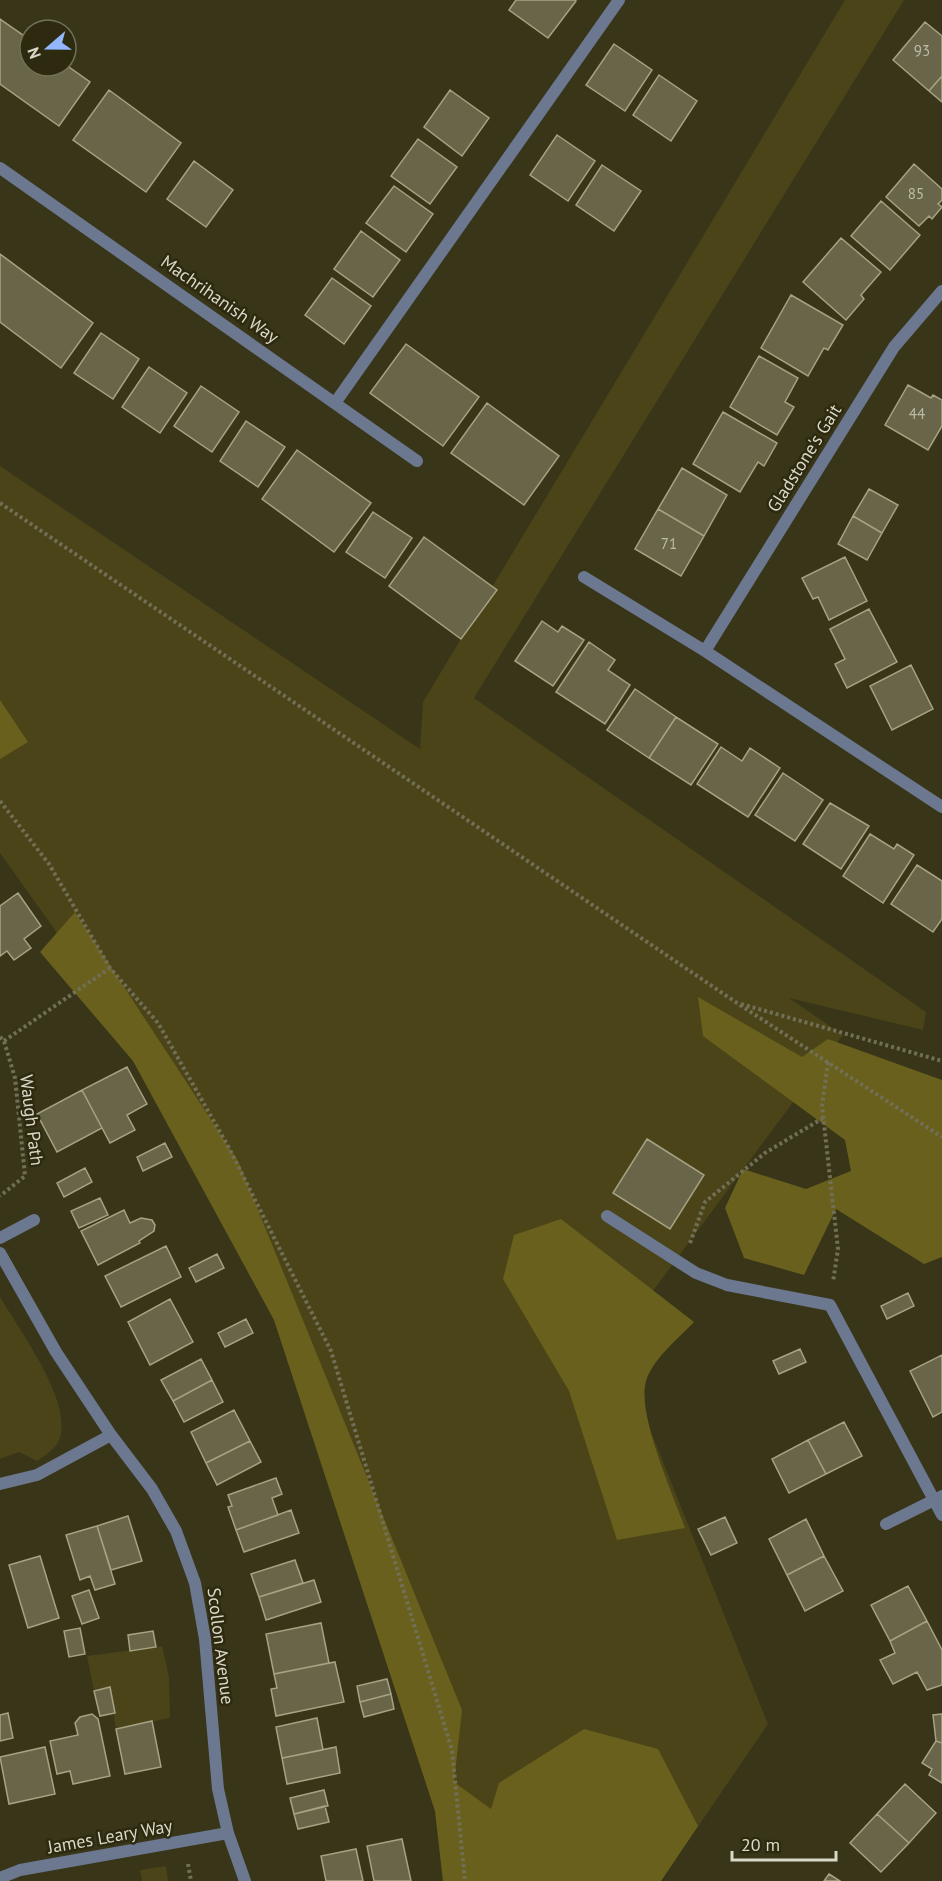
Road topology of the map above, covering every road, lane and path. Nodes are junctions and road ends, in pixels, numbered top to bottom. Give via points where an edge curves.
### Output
1 (619, 0) edge
2 (0, 168) edge
3 (942, 291) edge
4 (335, 403) junction
5 (417, 461) dead end
6 (0, 503) edge
7 (584, 577) dead end
8 (705, 651) junction
9 (0, 801) edge
10 (942, 807) edge
11 (110, 968) junction
12 (737, 1003) junction
13 (0, 1037) edge
14 (4, 1041) junction
15 (942, 1061) edge
16 (828, 1062) junction
17 (823, 1118) junction
18 (942, 1137) edge
19 (0, 1196) edge
20 (607, 1216) dead end
21 (34, 1220) dead end
22 (0, 1238) edge
23 (0, 1253) edge
24 (682, 1264) junction
25 (830, 1305) junction
26 (111, 1435) junction
27 (0, 1484) edge
28 (938, 1498) edge
29 (942, 1515) edge
30 (886, 1524) dead end
31 (228, 1833) junction
32 (0, 1878) edge
33 (245, 1881) edge
34 (465, 1881) edge

1 - 4 street
2 - 4 street, Machrihanish Way
3 - 8 street, Gladstone's Gait via 894,347
4 - 5 street, Machrihanish Way
6 - 12 path
7 - 8 street
8 - 10 street
9 - 11 path via 49,864
11 - 14 path
11 - 34 path via 158,1023 228,1146 331,1351 452,1750
12 - 15 path
12 - 16 path
13 - 14 path, Waugh Path
14 - 19 path, Waugh Path via 15,1078 25,1176
16 - 17 path
16 - 18 path
17 - 24 path via 765,1153 705,1202
17 - 25 path via 838,1249
20 - 24 street
21 - 22 street
23 - 26 street, Scollon Avenue via 56,1352
24 - 25 street via 727,1285
25 - 28 street
26 - 27 street via 37,1475
26 - 31 street, Scollon Avenue via 152,1489 176,1531 195,1583 205,1639 218,1789
28 - 29 street
28 - 30 street
31 - 32 street, James Leary Way via 20,1870
31 - 33 street, Scollon Avenue

